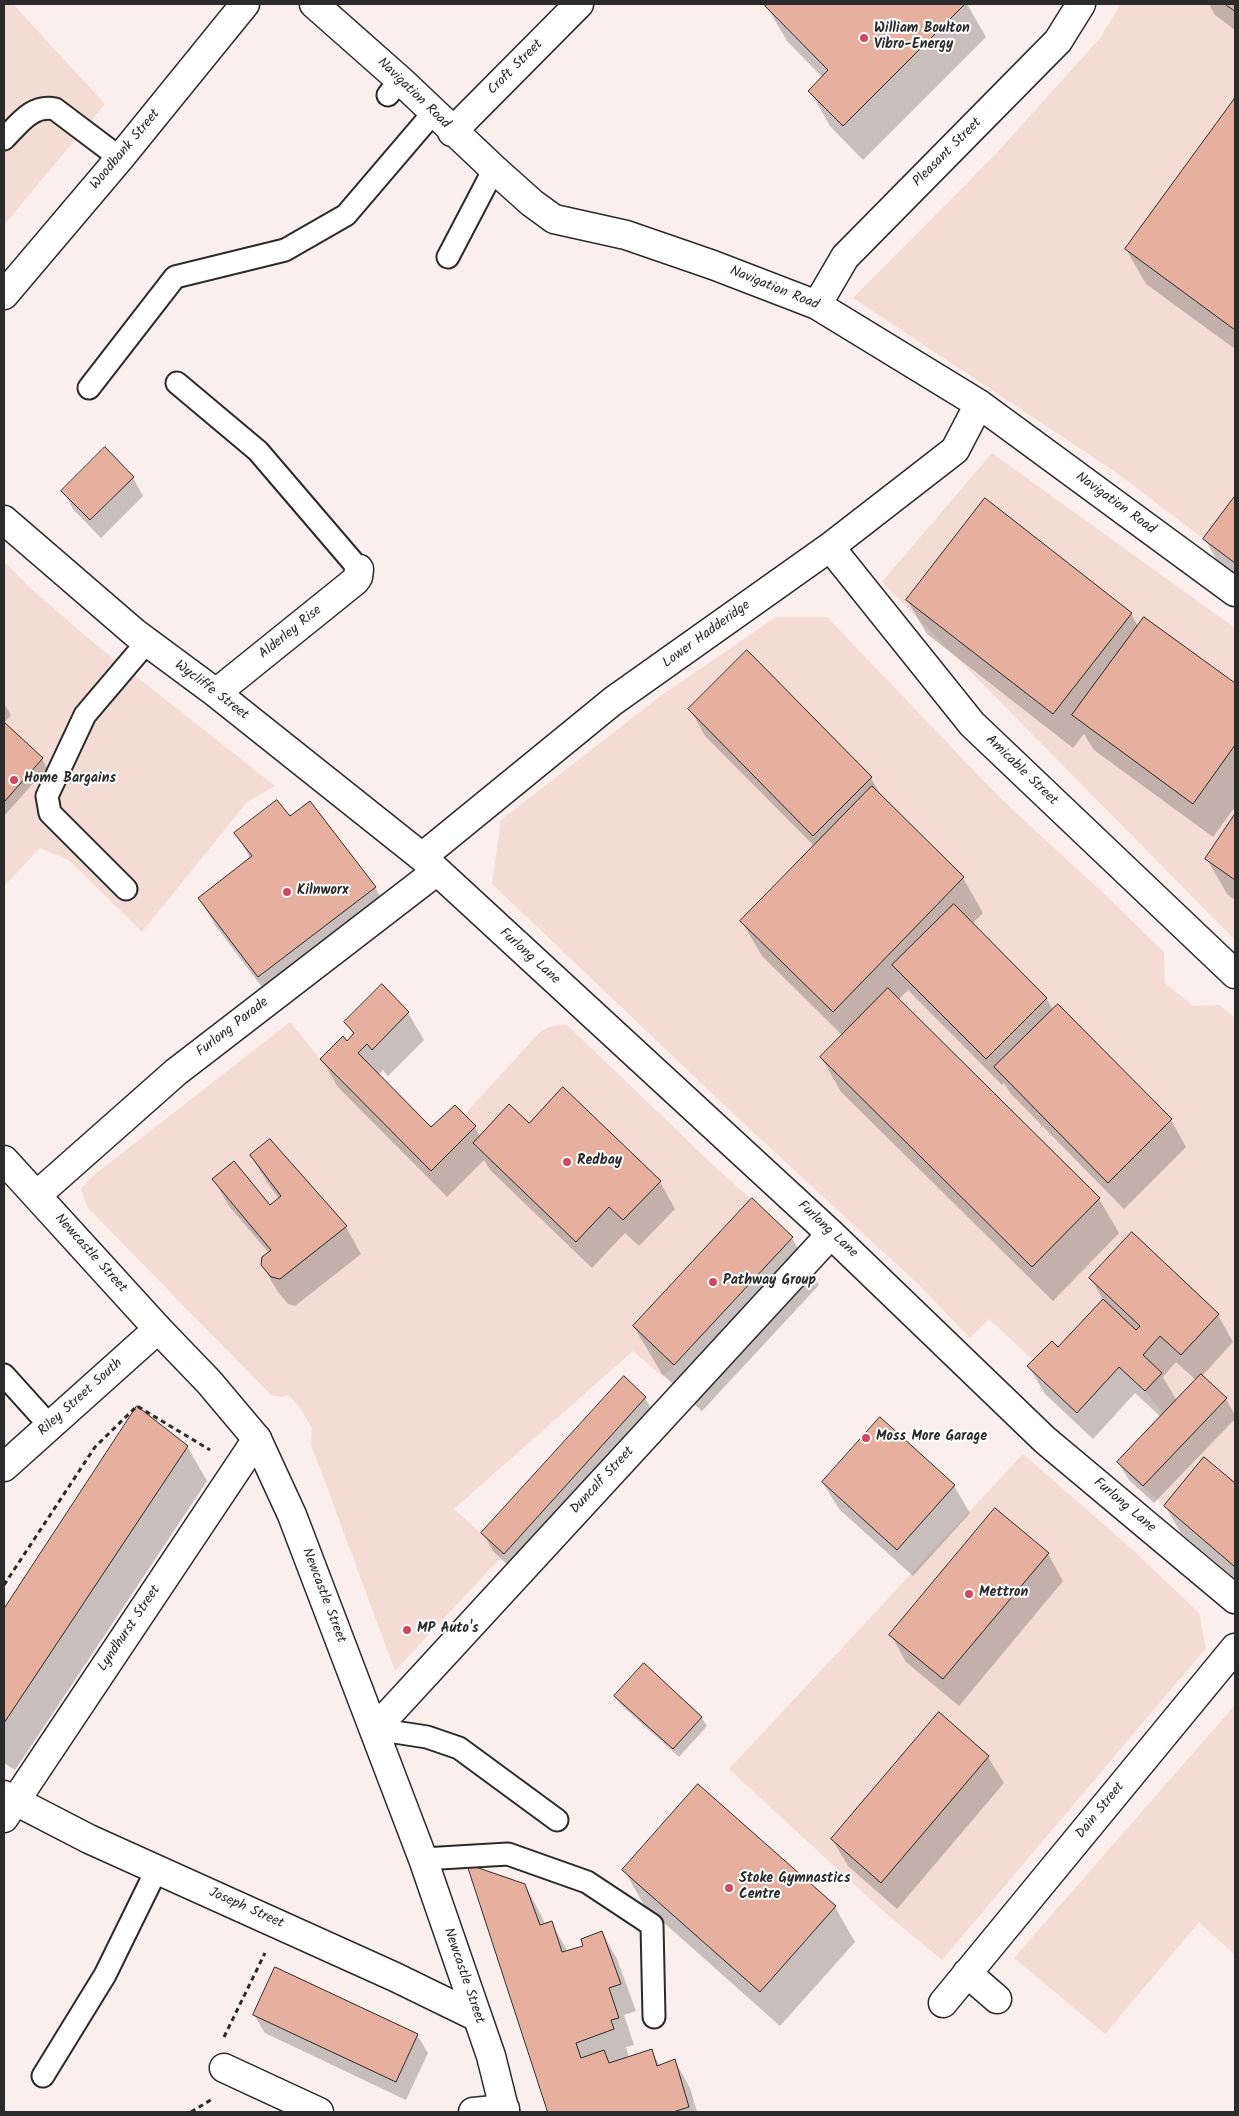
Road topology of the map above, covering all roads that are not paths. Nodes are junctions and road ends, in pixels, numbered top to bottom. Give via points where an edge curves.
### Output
1 (244, 4) edge
2 (314, 4) edge
3 (579, 4) edge
4 (1081, 4) edge
5 (433, 113) junction
6 (452, 132) junction
7 (4, 139) edge
8 (120, 158) junction
9 (494, 169) junction
10 (448, 256) dead end
11 (4, 294) edge
12 (817, 305) junction
13 (177, 383) dead end
14 (89, 388) dead end
15 (979, 404) junction
16 (4, 520) edge
17 (830, 546) junction
18 (359, 569) joint
19 (1235, 592) edge
20 (147, 642) junction
21 (216, 693) junction
22 (430, 864) junction
23 (126, 889) dead end
24 (1235, 974) edge
25 (4, 1160) edge
26 (37, 1195) junction
27 (831, 1234) junction
28 (158, 1329) junction
29 (4, 1375) edge
30 (58, 1419) junction
31 (257, 1439) junction
32 (4, 1467) edge
33 (1235, 1599) edge
34 (1235, 1648) edge
35 (375, 1729) junction
36 (8, 1805) edge
37 (557, 1820) dead end
38 (423, 1860) junction
39 (157, 1869) junction
40 (967, 1973) junction
41 (997, 1999) dead end
42 (943, 2002) dead end
43 (477, 2017) junction
44 (654, 2017) dead end
45 (224, 2068) road end
46 (43, 2076) dead end
47 (505, 2110) edge
48 (314, 2111) edge
49 (473, 2112) edge

1 - 8 street, Woodbank Street
2 - 5 street, Navigation Road via 394,88
3 - 6 street, Croft Street
4 - 12 street, Pleasant Street via 1058,41 845,257
5 - 6 street, Navigation Road
5 - 14 lane via 346,215 286,250 175,277
6 - 9 street, Navigation Road
7 - 8 lane via 27,115 46,107 56,109
8 - 11 street, Woodbank Street
9 - 10 lane
9 - 12 street, Navigation Road via 554,220 626,235
12 - 15 street, Navigation Road
13 - 18 lane via 258,451
15 - 17 street, Lower Hadderidge via 956,450
15 - 19 street, Navigation Road
16 - 20 street, Wycliffe Street
17 - 22 street, Lower Hadderidge via 614,701
17 - 24 street, Amicable Street via 972,724
18 - 21 street, Alderley Rise via 355,581
20 - 21 street, Wycliffe Street
20 - 23 lane via 84,714 47,796 50,813
21 - 22 street, Wycliffe Street
22 - 26 street, Furlong Parade via 176,1072
22 - 27 street, Furlong Lane
25 - 26 street, Newcastle Street
26 - 28 street, Newcastle Street
27 - 33 street, Furlong Lane via 1045,1440
27 - 35 street, Duncalf Street
28 - 30 street, Riley Street South
28 - 31 street, Newcastle Street
29 - 30 lane
30 - 32 street, Riley Street South
31 - 35 street, Newcastle Street via 292,1515
31 - 36 street, Lyndhurst Street
34 - 40 street, Dain Street
35 - 37 lane via 427,1737 459,1748
35 - 38 street, Newcastle Street
36 - 39 street, Joseph Street
38 - 43 street, Newcastle Street
38 - 44 lane via 508,1854 587,1882 652,1925
39 - 43 street, Joseph Street via 395,1976
39 - 46 lane via 105,1975
40 - 41 street
40 - 42 street, Dain Street
43 - 47 street, Newcastle Street
45 - 48 street
47 - 49 street

